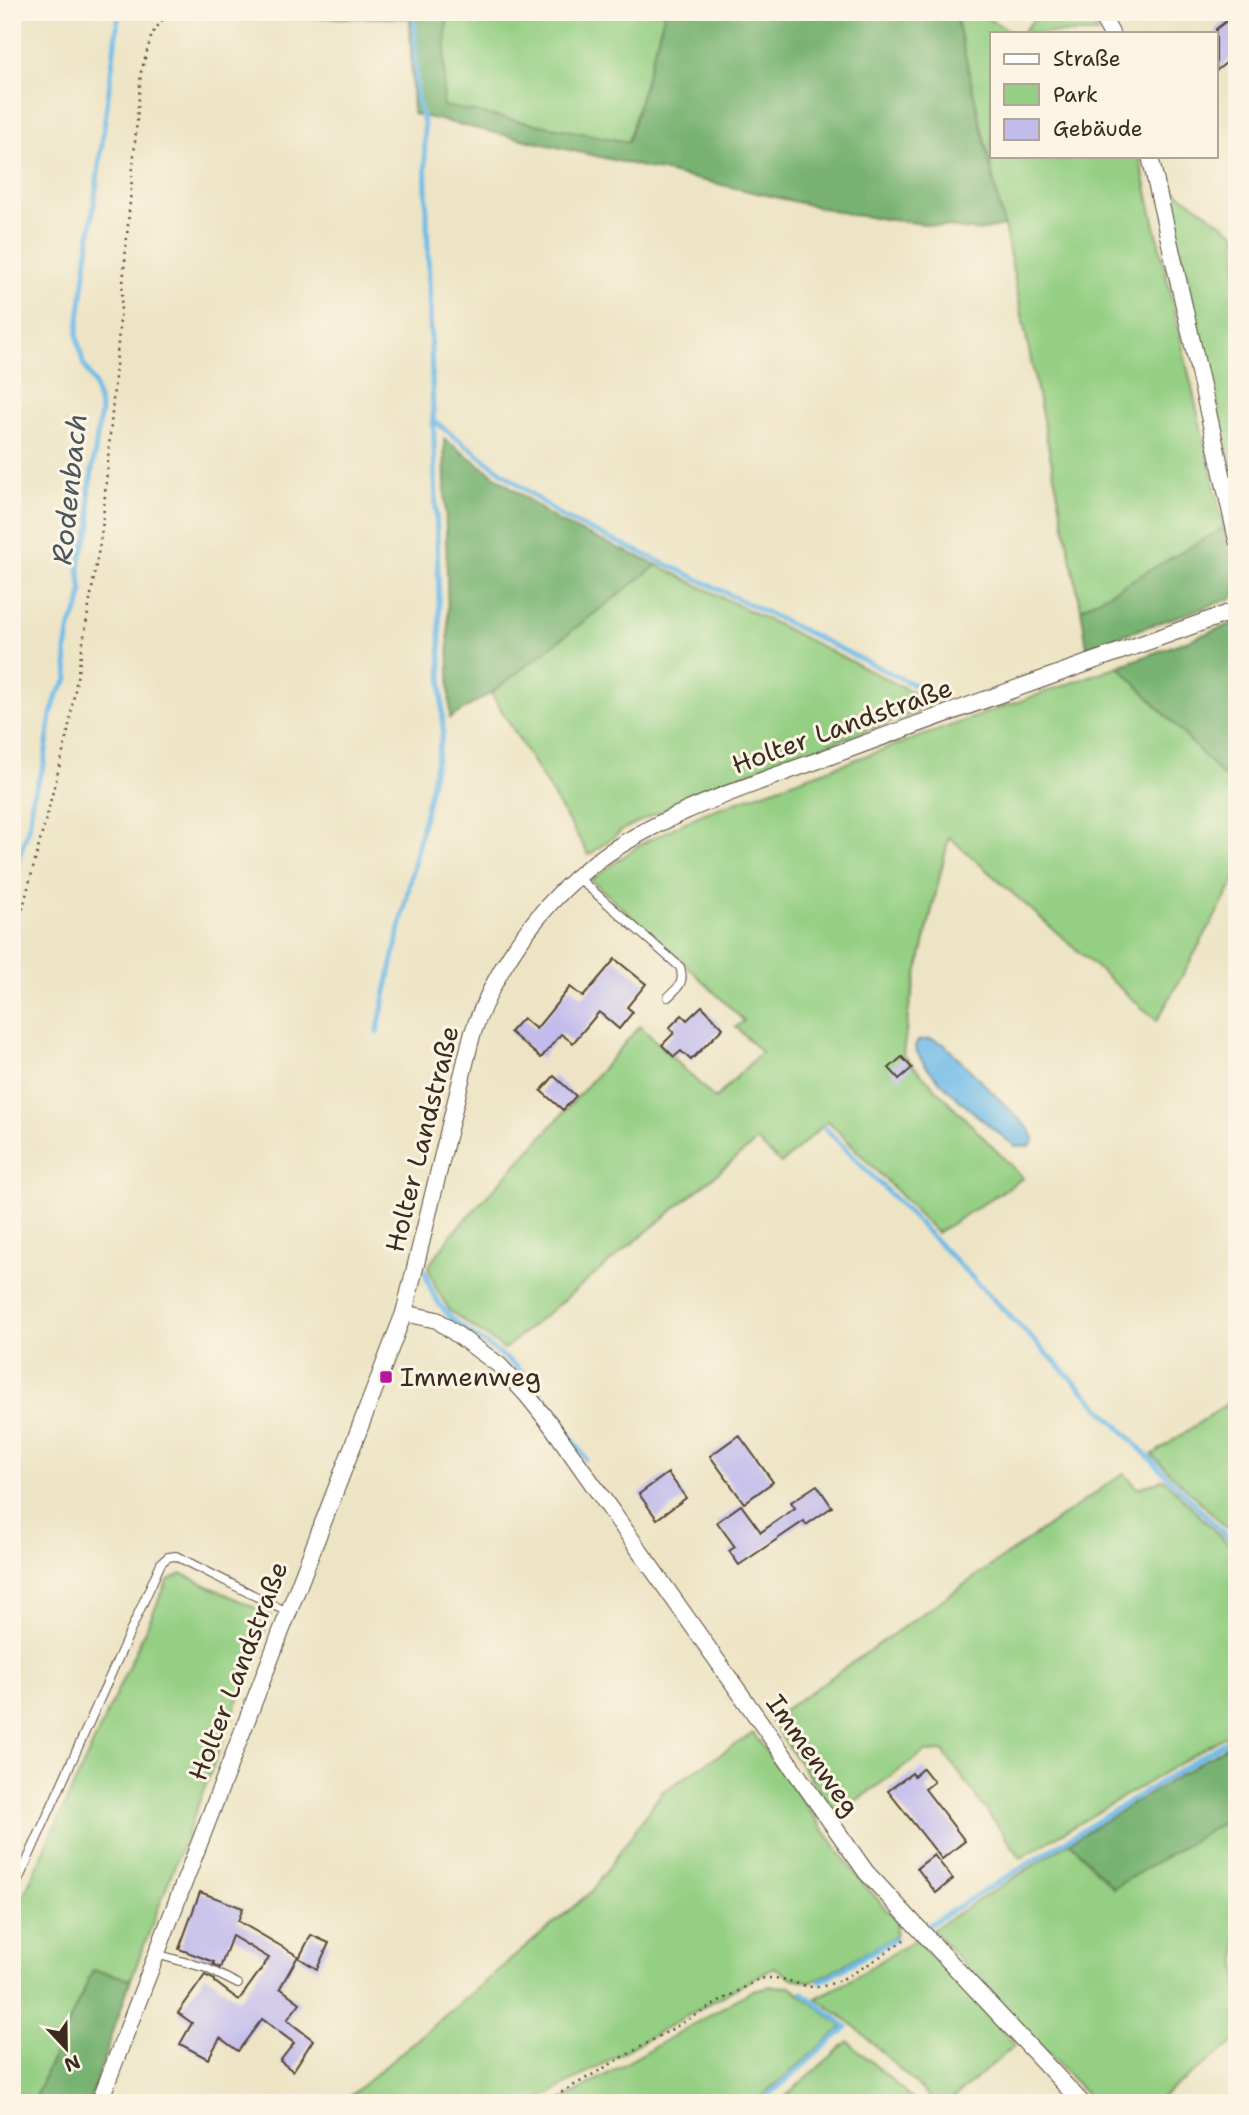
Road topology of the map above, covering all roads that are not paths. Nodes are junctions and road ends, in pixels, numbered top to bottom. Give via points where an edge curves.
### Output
1 (1099, 12) edge
2 (1110, 32) edge
3 (1150, 158) edge
4 (1237, 540) edge
5 (1237, 610) edge
6 (577, 877) junction
7 (668, 997) dead end
8 (404, 1313) junction
9 (287, 1612) junction
10 (12, 1894) edge
11 (156, 1954) junction
12 (238, 1984) dead end
13 (99, 2103) edge
14 (1083, 2103) edge

1 - 2 street
3 - 4 street
5 - 6 street, Holter Landstraße via 718,797 629,839
6 - 7 lane via 680,967 684,976
6 - 8 street, Holter Landstraße via 539,915 484,1000
8 - 9 street, Holter Landstraße
8 - 14 street, Immenweg via 437,1320 499,1365 526,1394 866,1872
9 - 10 lane via 176,1556 161,1563
9 - 11 street, Holter Landstraße
11 - 12 lane via 206,1968
11 - 13 street, Holter Landstraße

